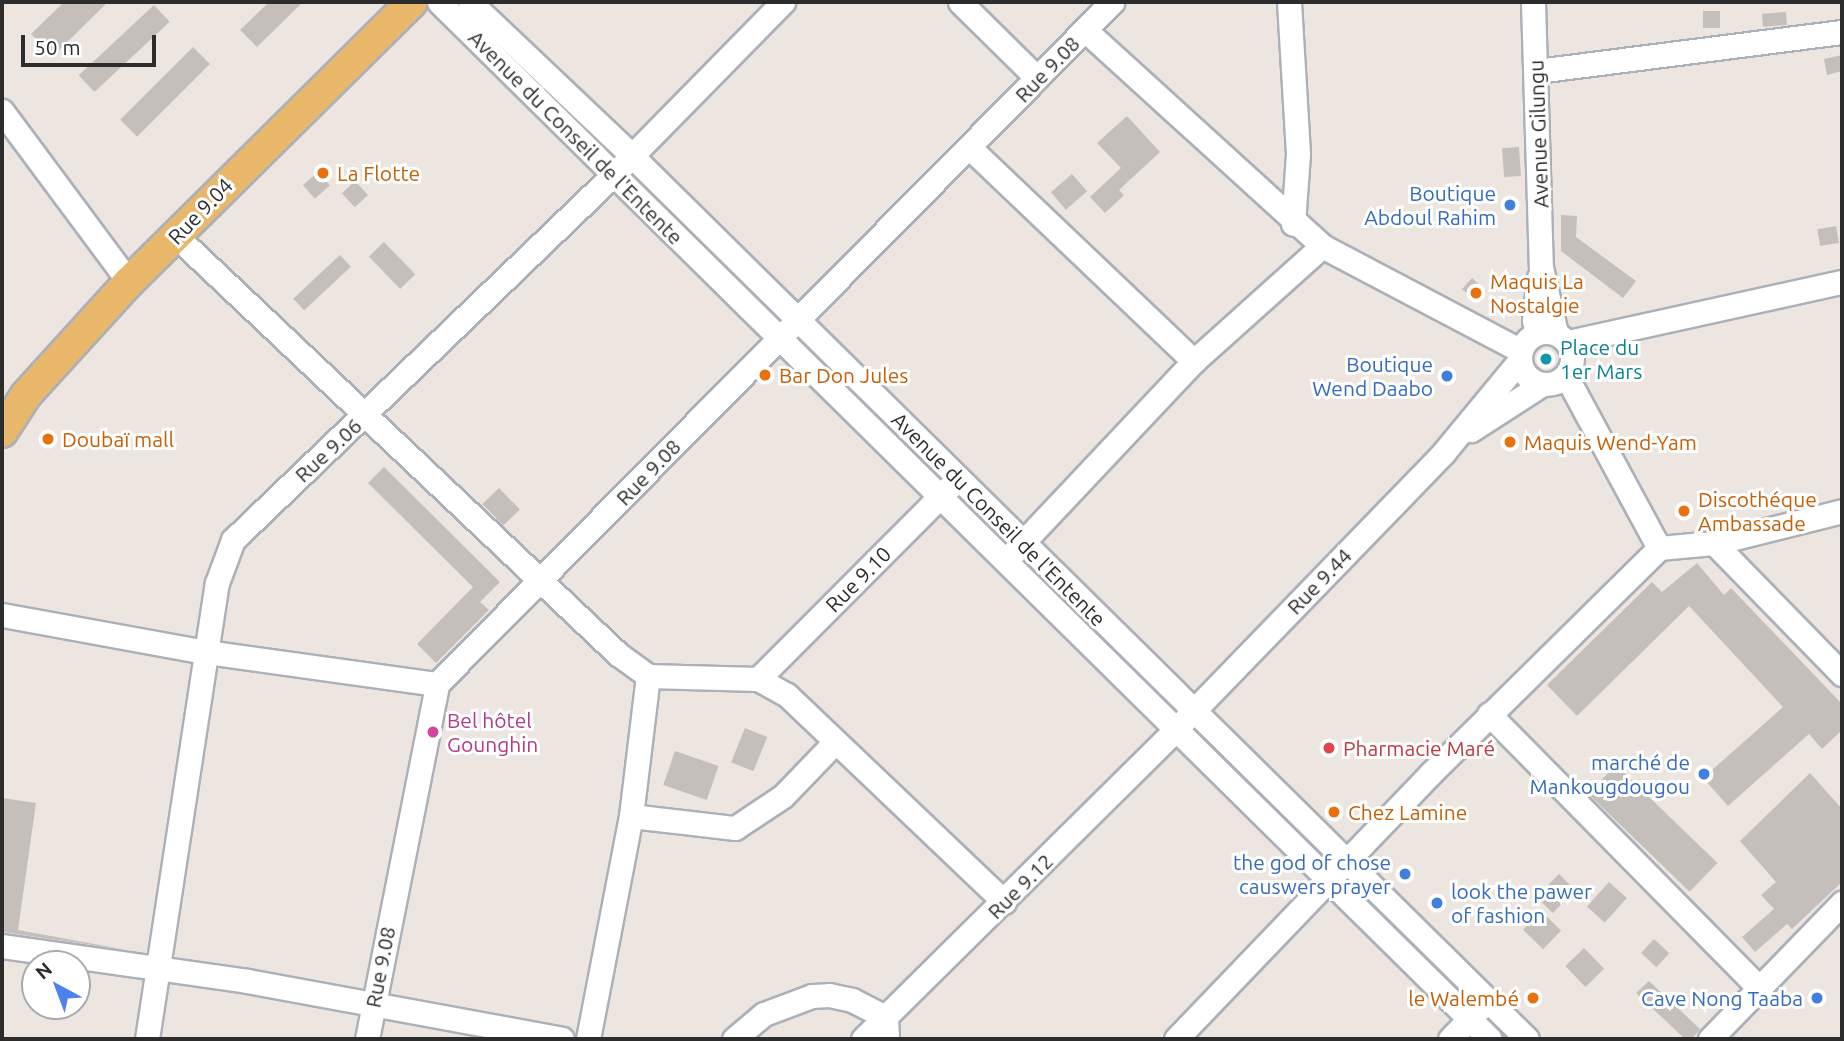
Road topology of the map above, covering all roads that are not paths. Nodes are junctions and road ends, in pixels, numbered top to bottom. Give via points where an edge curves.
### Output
1 (412, 2) edge
2 (439, 2) edge
3 (470, 2) edge
4 (783, 2) edge
5 (961, 2) edge
6 (1112, 2) edge
7 (1289, 2) edge
8 (1533, 2) edge
9 (1085, 30) junction
10 (1842, 32) edge
11 (1537, 71) junction
12 (1037, 78) junction
13 (2, 111) edge
14 (971, 149) junction
15 (632, 156) junction
16 (612, 176) junction
17 (1293, 224) junction
18 (177, 237) junction
19 (1322, 246) junction
20 (129, 282) junction
21 (1842, 282) edge
22 (797, 319) junction
23 (779, 337) junction
24 (1520, 356) junction
25 (1556, 360) junction
26 (1194, 361) junction
27 (364, 415) junction
28 (3, 429) edge
29 (1444, 452) junction
30 (958, 478) junction
31 (940, 496) junction
32 (1842, 511) edge
33 (1022, 542) junction
34 (1714, 543) junction
35 (1658, 548) junction
36 (1005, 561) junction
37 (541, 583) junction
38 (2, 615) edge
39 (206, 652) junction
40 (1842, 674) edge
41 (648, 676) junction
42 (758, 679) junction
43 (437, 684) junction
44 (1193, 711) junction
45 (1489, 714) junction
46 (1175, 730) junction
47 (835, 742) junction
48 (631, 816) junction
49 (1349, 863) junction
50 (1330, 882) junction
51 (1004, 902) junction
52 (1842, 903) edge
53 (2, 946) edge
54 (158, 969) junction
55 (1759, 988) junction
56 (1487, 1000) junction
57 (372, 1005) junction
58 (1469, 1019) junction
59 (886, 1028) edge
60 (147, 1039) edge
61 (367, 1039) edge
62 (562, 1039) edge
63 (588, 1039) edge
64 (734, 1039) edge
65 (863, 1039) edge
66 (1176, 1039) edge
67 (1450, 1039) edge
68 (1490, 1039) edge
69 (1527, 1039) edge
70 (1710, 1039) edge

1 - 18 main road, Rue 9.04 via 266,142
2 - 16 street, Avenue du Conseil de l'Entente
3 - 15 street, Avenue du Conseil de l'Entente
4 - 15 street, Rue 9.06
5 - 12 street
6 - 9 street, Rue 9.08
7 - 17 street via 1298,154
8 - 11 street, Avenue Gilungu
9 - 12 street, Rue 9.08
9 - 17 street
10 - 11 street
11 - 25 street, Avenue Gilungu via 1541,267
12 - 14 street, Rue 9.08
13 - 20 street
14 - 22 street, Rue 9.08
14 - 26 street
15 - 16 street, Rue 9.06
15 - 22 street, Avenue du Conseil de l'Entente
16 - 23 street, Avenue du Conseil de l'Entente
16 - 27 street, Rue 9.06
17 - 19 street
18 - 20 main road, Rue 9.04
18 - 27 street
19 - 24 street
19 - 26 street
20 - 28 main road, Rue 9.04 via 26,395
21 - 25 street via 1637,330
22 - 23 street, Rue 9.08
22 - 30 street, Avenue du Conseil de l'Entente
23 - 31 street, Avenue du Conseil de l'Entente
23 - 37 street, Rue 9.08
24 - 25 street
24 - 25 street via 1523,372
24 - 29 street
25 - 29 street
25 - 35 street
26 - 33 street
27 - 37 street
27 - 39 street, Rue 9.06 via 233,540 217,583
29 - 44 street, Rue 9.44
30 - 31 street, Rue 9.10
30 - 33 street, Avenue du Conseil de l'Entente
31 - 36 street, Avenue du Conseil de l'Entente
31 - 42 street, Rue 9.10
32 - 34 street
33 - 36 street
33 - 44 street, Avenue du Conseil de l'Entente
34 - 35 street
34 - 40 street
35 - 45 street
36 - 46 street, Avenue du Conseil de l'Entente
37 - 41 street
37 - 43 street, Rue 9.08
38 - 39 street
39 - 43 street
39 - 54 street, Rue 9.06
41 - 42 street
41 - 48 street
42 - 47 street via 788,695
43 - 57 street, Rue 9.08
44 - 46 street, Rue 9.44
44 - 49 street, Avenue du Conseil de l'Entente
45 - 49 street
45 - 55 street
46 - 50 street, Avenue du Conseil de l'Entente
46 - 51 street, Rue 9.12
47 - 48 street via 783,796 735,828
47 - 51 street
48 - 63 street
49 - 50 street
49 - 56 street, Avenue du Conseil de l'Entente
50 - 58 street, Avenue du Conseil de l'Entente
50 - 66 street
51 - 59 street, Rue 9.12
52 - 55 street
53 - 54 street
54 - 57 street
54 - 60 street, Rue 9.06
55 - 70 street
56 - 58 street
56 - 69 street, Avenue du Conseil de l'Entente
57 - 61 street, Rue 9.08
57 - 62 street
58 - 67 street
58 - 68 street, Avenue du Conseil de l'Entente
59 - 64 street via 852,1000 812,996 764,1014
59 - 65 street, Rue 9.12

